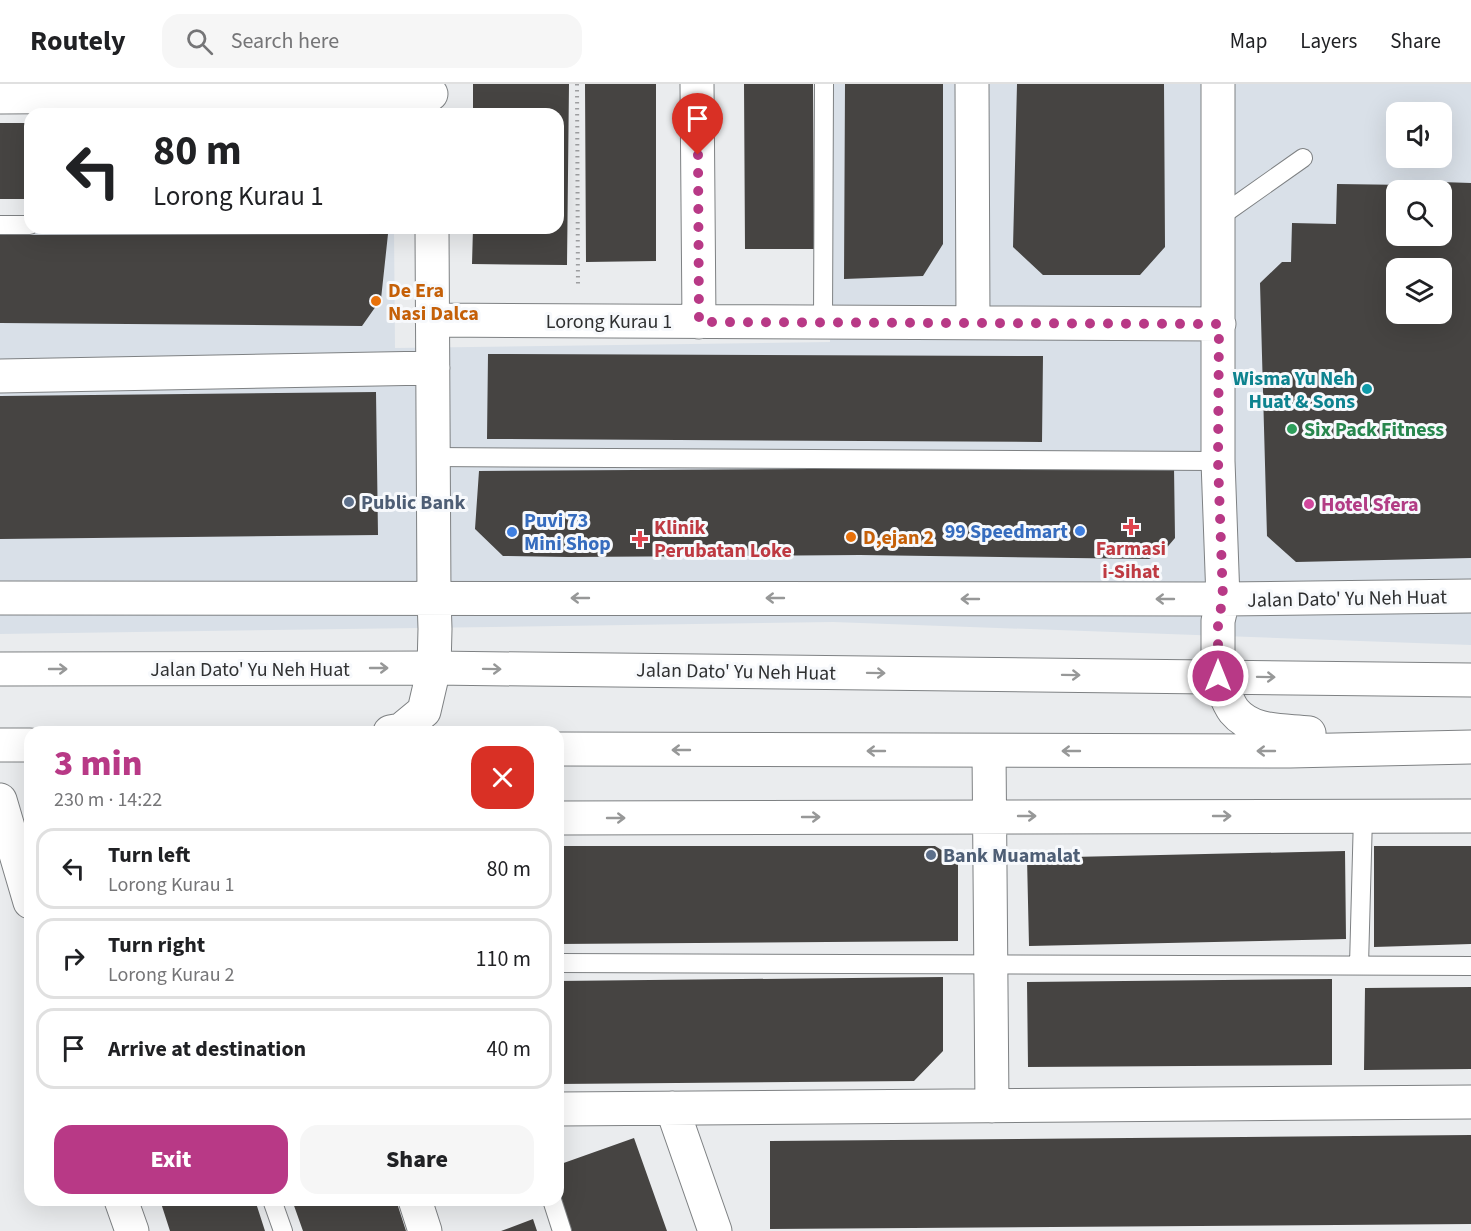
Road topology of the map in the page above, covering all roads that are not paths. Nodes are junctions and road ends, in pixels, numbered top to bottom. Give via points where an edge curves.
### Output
1 (697, 84) edge
2 (824, 84) edge
3 (972, 84) edge
4 (1218, 84) edge
5 (172, 90) edge
6 (294, 90) edge
7 (63, 91) edge
8 (0, 97) edge
9 (431, 97) edge
10 (1303, 158) dead end
11 (1218, 218) junction
12 (0, 225) edge
13 (24, 225) edge
14 (432, 234) edge
15 (432, 320) junction
16 (699, 322) junction
17 (823, 322) junction
18 (973, 323) junction
19 (1219, 324) junction
20 (433, 368) junction
21 (0, 376) edge
22 (433, 457) junction
23 (1218, 461) junction
24 (1471, 596) edge
25 (0, 598) edge
26 (434, 598) junction
27 (1223, 599) junction
28 (434, 668) junction
29 (0, 669) edge
30 (1218, 676) junction
31 (1471, 680) edge
32 (406, 726) edge
33 (0, 745) edge
34 (24, 745) edge
35 (1471, 747) edge
36 (1439, 748) junction
37 (564, 749) edge
38 (989, 751) junction
39 (9, 814) edge
40 (990, 816) junction
41 (1363, 816) junction
42 (1471, 816) edge
43 (564, 818) edge
44 (24, 877) edge
45 (564, 963) edge
46 (991, 963) junction
47 (1359, 965) junction
48 (1471, 966) edge
49 (1471, 1102) edge
50 (992, 1106) junction
51 (672, 1108) junction
52 (564, 1109) edge
53 (123, 1206) edge
54 (274, 1206) edge
55 (417, 1206) edge
56 (554, 1206) edge
57 (132, 1231) edge
58 (283, 1231) edge
59 (426, 1231) edge
60 (562, 1231) edge
61 (715, 1231) edge

1 - 16 street
2 - 17 lane
3 - 18 street
4 - 11 street
5 - 6 street
5 - 7 street
6 - 9 street
7 - 8 street
10 - 11 lane
11 - 19 street
12 - 13 lane
14 - 15 street
15 - 16 street, Lorong Kurau 1
15 - 20 street
16 - 17 street, Lorong Kurau 1
17 - 18 street, Lorong Kurau 1
18 - 19 street, Lorong Kurau 1
19 - 23 street
20 - 21 street
20 - 22 street
22 - 23 lane
22 - 26 street
23 - 27 street
24 - 27 street, Jalan Dato' Yu Neh Huat
25 - 26 street, Jalan Dato' Yu Neh Huat
27 -> 26 street, Jalan Dato' Yu Neh Huat
26 - 28 street
27 - 30 street via 1218,621
29 -> 28 street, Jalan Dato' Yu Neh Huat
28 -> 30 street, Jalan Dato' Yu Neh Huat
28 - 32 street via 423,711
30 -> 31 street, Jalan Dato' Yu Neh Huat
30 - 36 street via 1233,710 1246,722 1267,729
33 - 34 street
35 - 36 street
36 -> 38 street via 1290,752
38 -> 37 street
38 - 40 street
39 - 44 street
40 -> 41 street
43 -> 40 street
40 - 46 street
41 - 42 street
41 - 47 lane
45 - 46 lane
46 - 47 lane
46 - 50 street
47 - 48 lane
49 - 50 street
50 - 51 street
51 - 52 street
51 - 61 street
53 - 57 street
54 - 58 lane
55 - 59 street
56 - 60 lane

